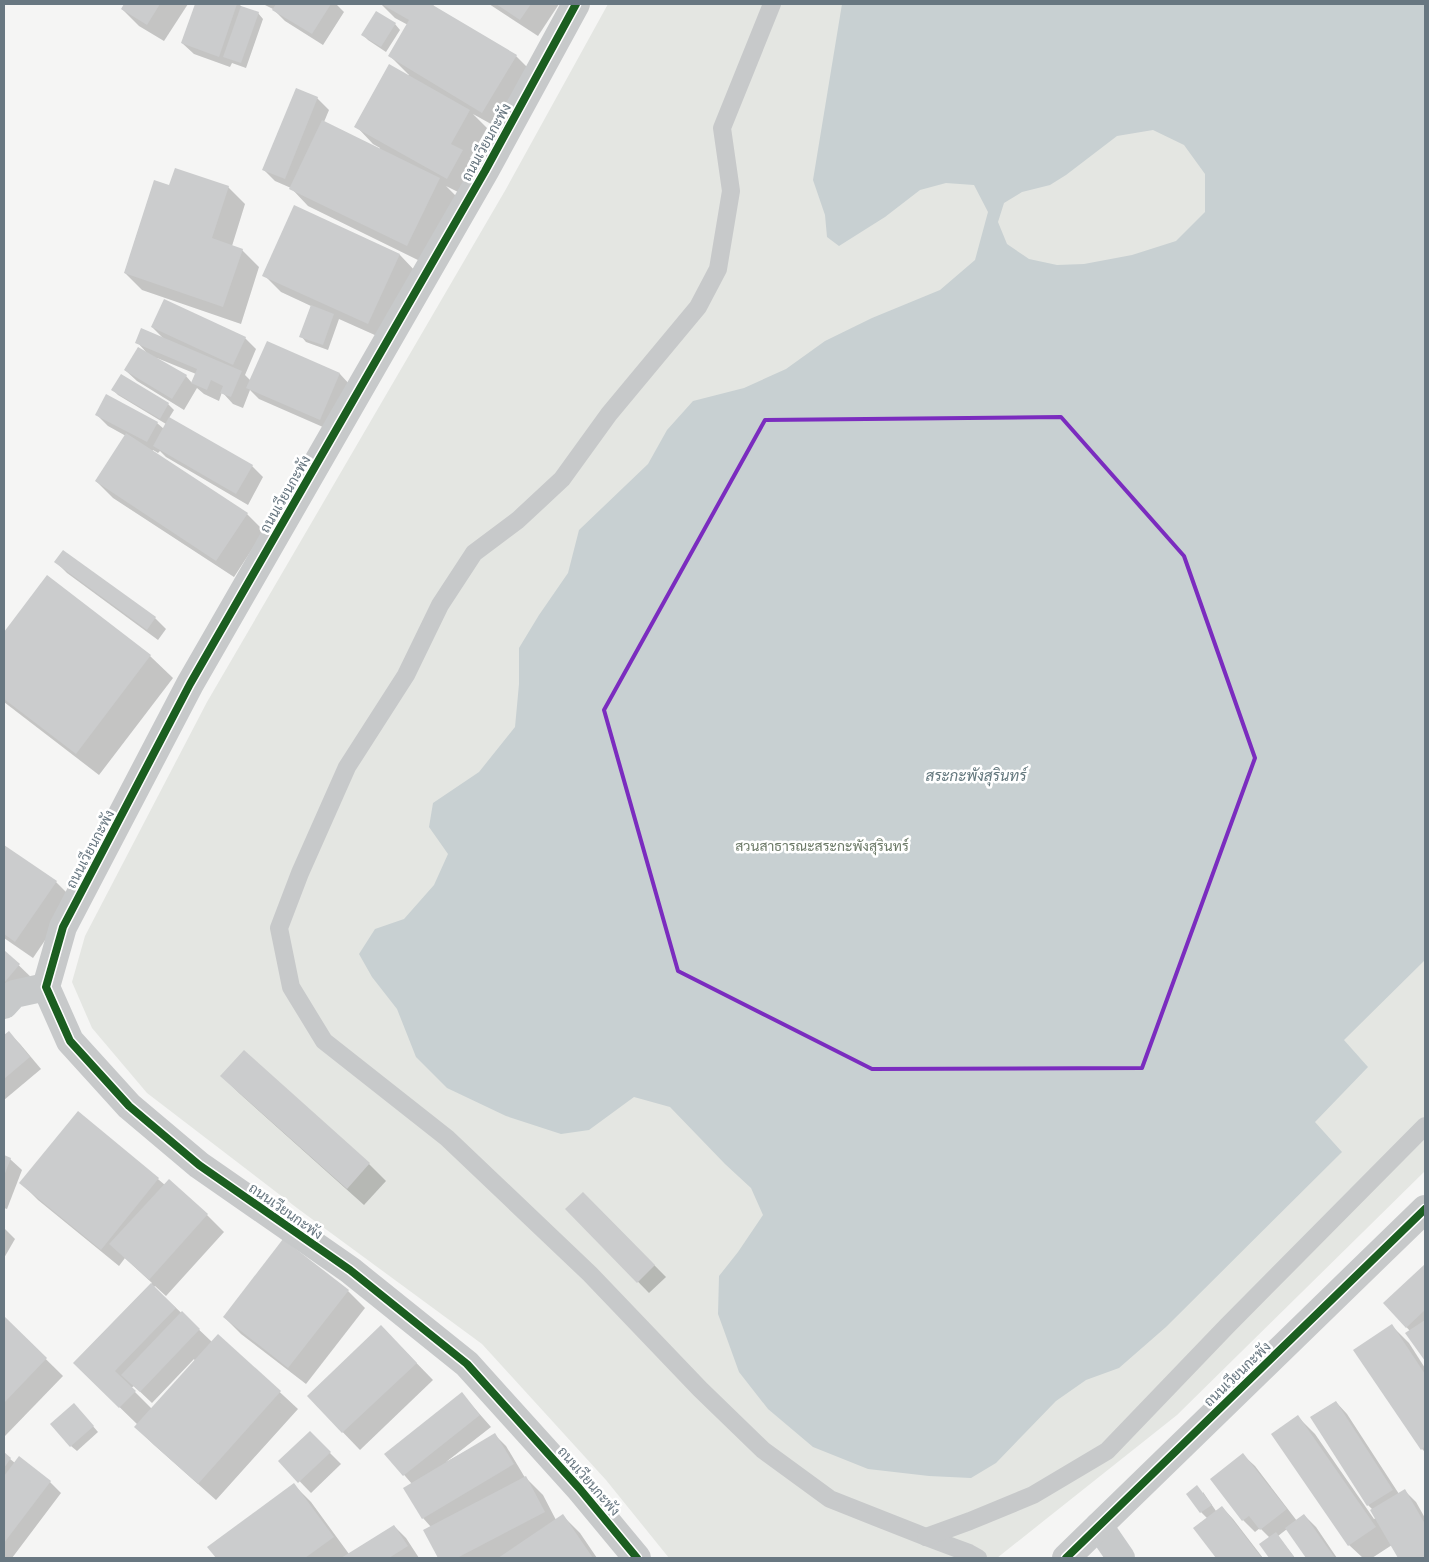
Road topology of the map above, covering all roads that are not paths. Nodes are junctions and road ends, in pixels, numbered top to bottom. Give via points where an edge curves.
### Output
1 (576, 4) edge
2 (772, 4) edge
3 (46, 986) junction
4 (4, 1005) edge
5 (1425, 1126) edge
6 (1425, 1208) edge
7 (1099, 1526) junction
8 (926, 1537) junction
9 (637, 1558) edge
10 (978, 1558) edge
11 (1066, 1558) edge
12 (1121, 1558) edge

1 - 3 street, ถนนเวียนกะพัง via 485,171 190,684 63,927
2 - 8 lane via 722,128 731,191 718,269 698,307 609,414 562,479 518,520 474,553 440,605 406,675 347,767 279,928 291,987 324,1040 447,1138 590,1274 763,1450 830,1499
3 - 4 street via 14,994
3 - 9 street, ถนนเวียนกะพัง via 70,1041 129,1106 199,1165 350,1270 467,1364 579,1488
5 - 8 lane via 1107,1450 1033,1495
6 - 7 street, ถนนเวียนกะพัง
7 - 11 street, ถนนเวียนกะพัง
7 - 12 street
8 - 10 lane

